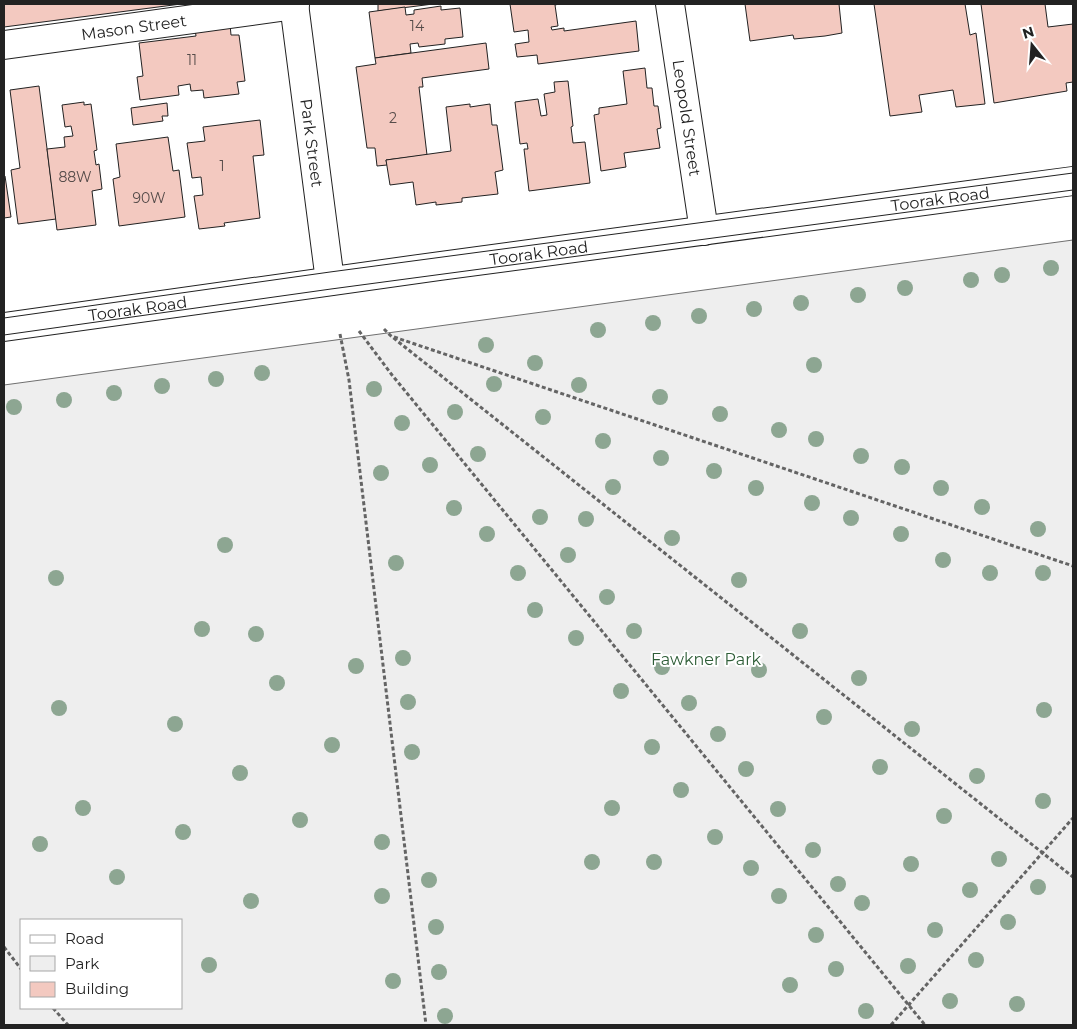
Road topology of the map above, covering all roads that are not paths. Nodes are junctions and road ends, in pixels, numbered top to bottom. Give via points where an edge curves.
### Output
1 (294, 4) edge
2 (670, 4) edge
3 (4, 45) edge
4 (1073, 182) edge
5 (704, 231) junction
6 (330, 281) junction
7 (4, 327) edge

1 - 3 main road, Mason Street
1 - 6 main road, Park Street
2 - 5 main road, Leopold Street
4 - 5 main road, Toorak Road
5 - 6 main road, Toorak Road
6 - 7 main road, Toorak Road

